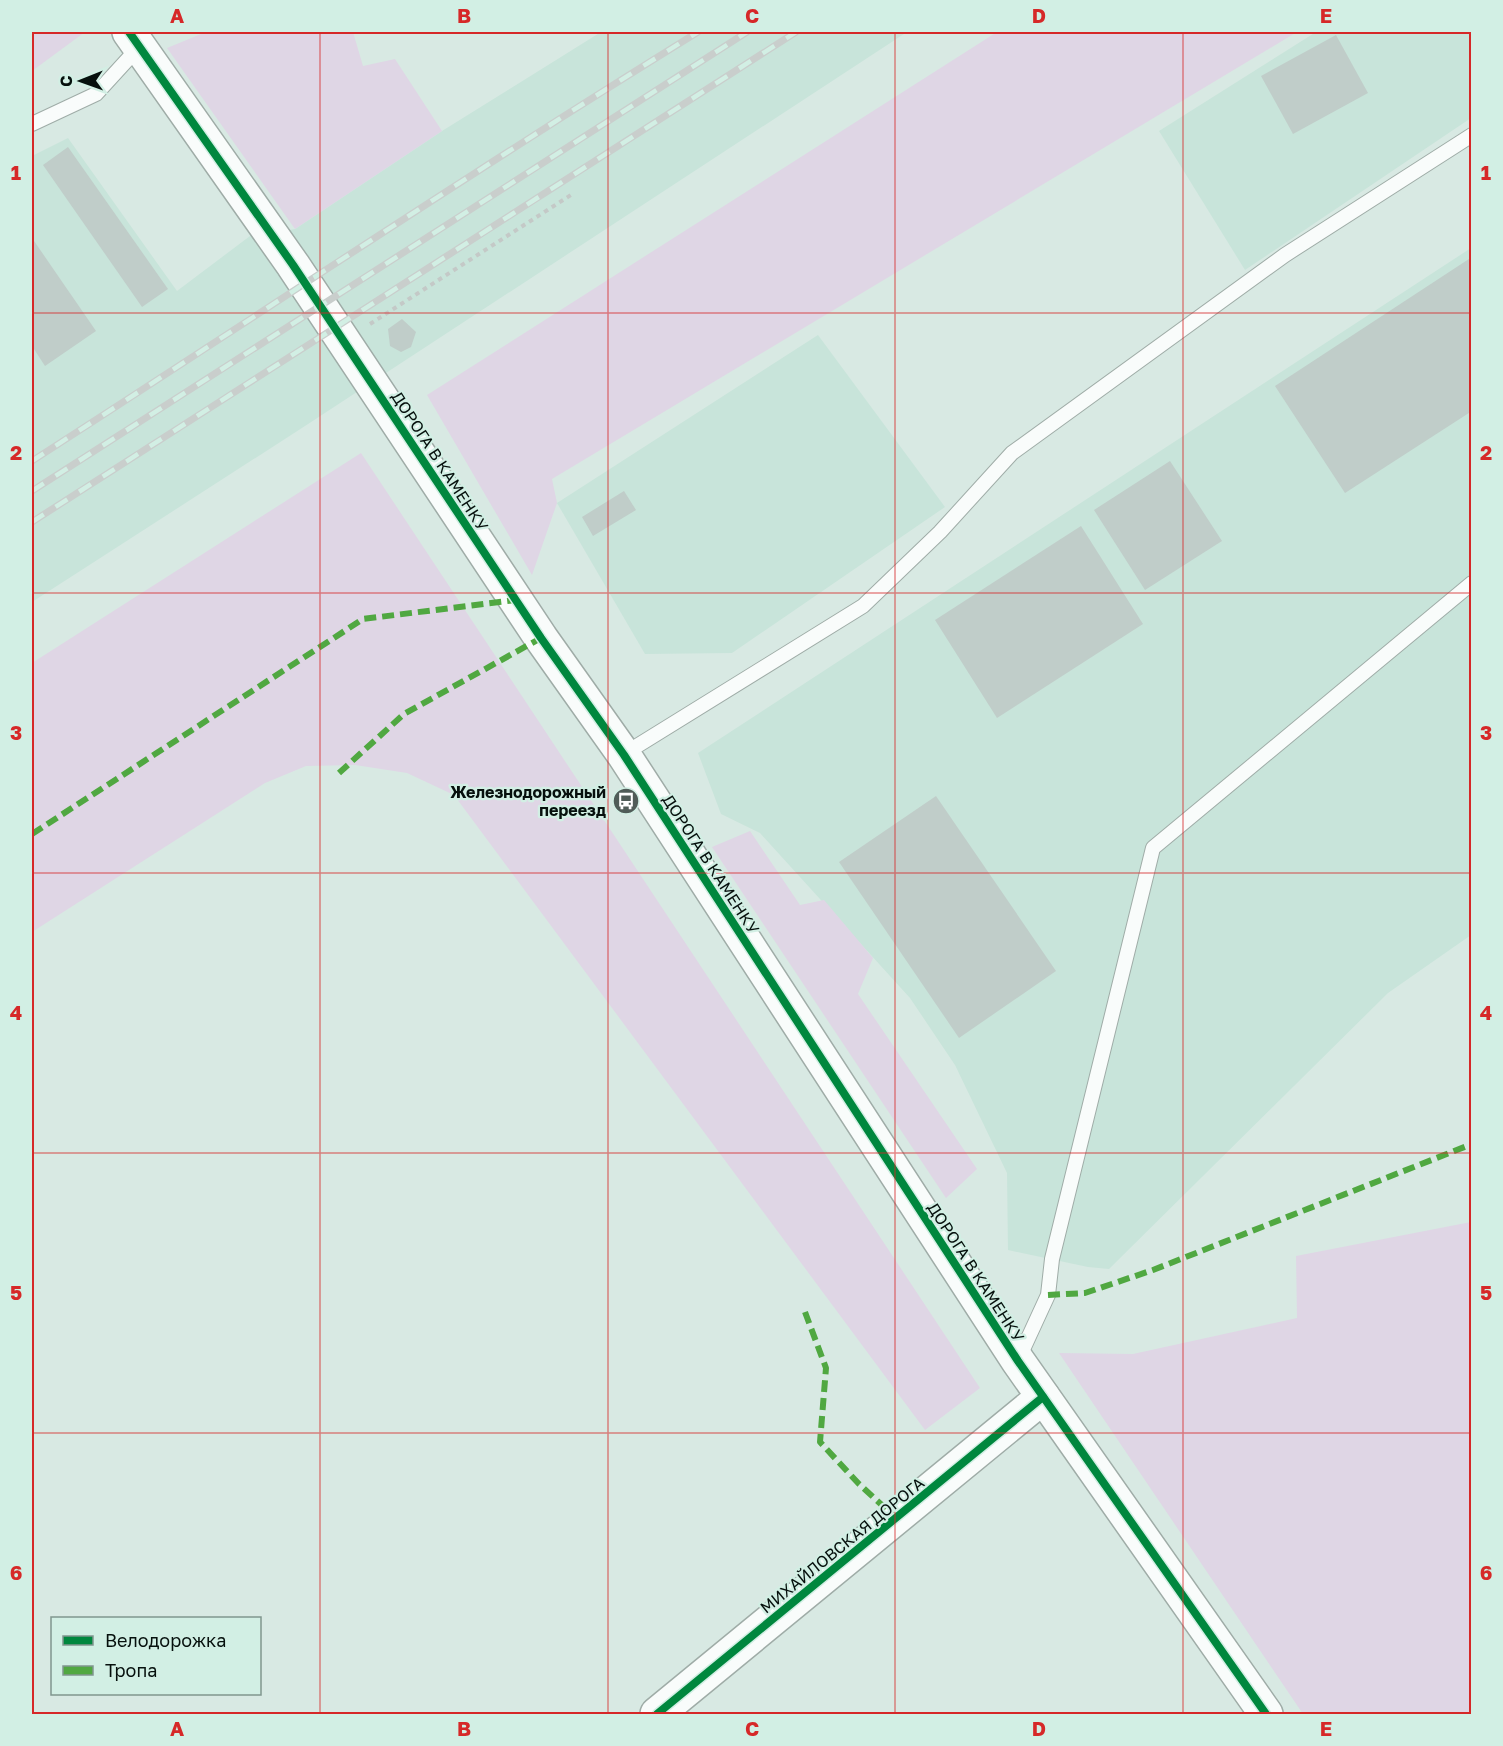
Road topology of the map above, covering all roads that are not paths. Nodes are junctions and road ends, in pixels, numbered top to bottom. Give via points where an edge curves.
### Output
1 (134, 39) edge
2 (32, 124) edge
3 (1472, 135) edge
4 (1472, 583) edge
5 (624, 755) junction
6 (1018, 1361) junction
7 (1043, 1397) junction
8 (657, 1714) edge
9 (1266, 1714) edge

1 - 2 lane via 96,94
1 - 5 street, ДОРОГА В КАМЕНКУ via 293,265 541,638
3 - 5 lane via 1285,255 1012,453 940,532 862,606
4 - 6 lane via 1153,848 1052,1259 1048,1295
5 - 6 street, ДОРОГА В КАМЕНКУ
6 - 7 street, ДОРОГА В КАМЕНКУ
7 - 8 street, МИХАЙЛОВСКАЯ ДОРОГА
7 - 9 street, ДОРОГА В КАМЕНКУ

